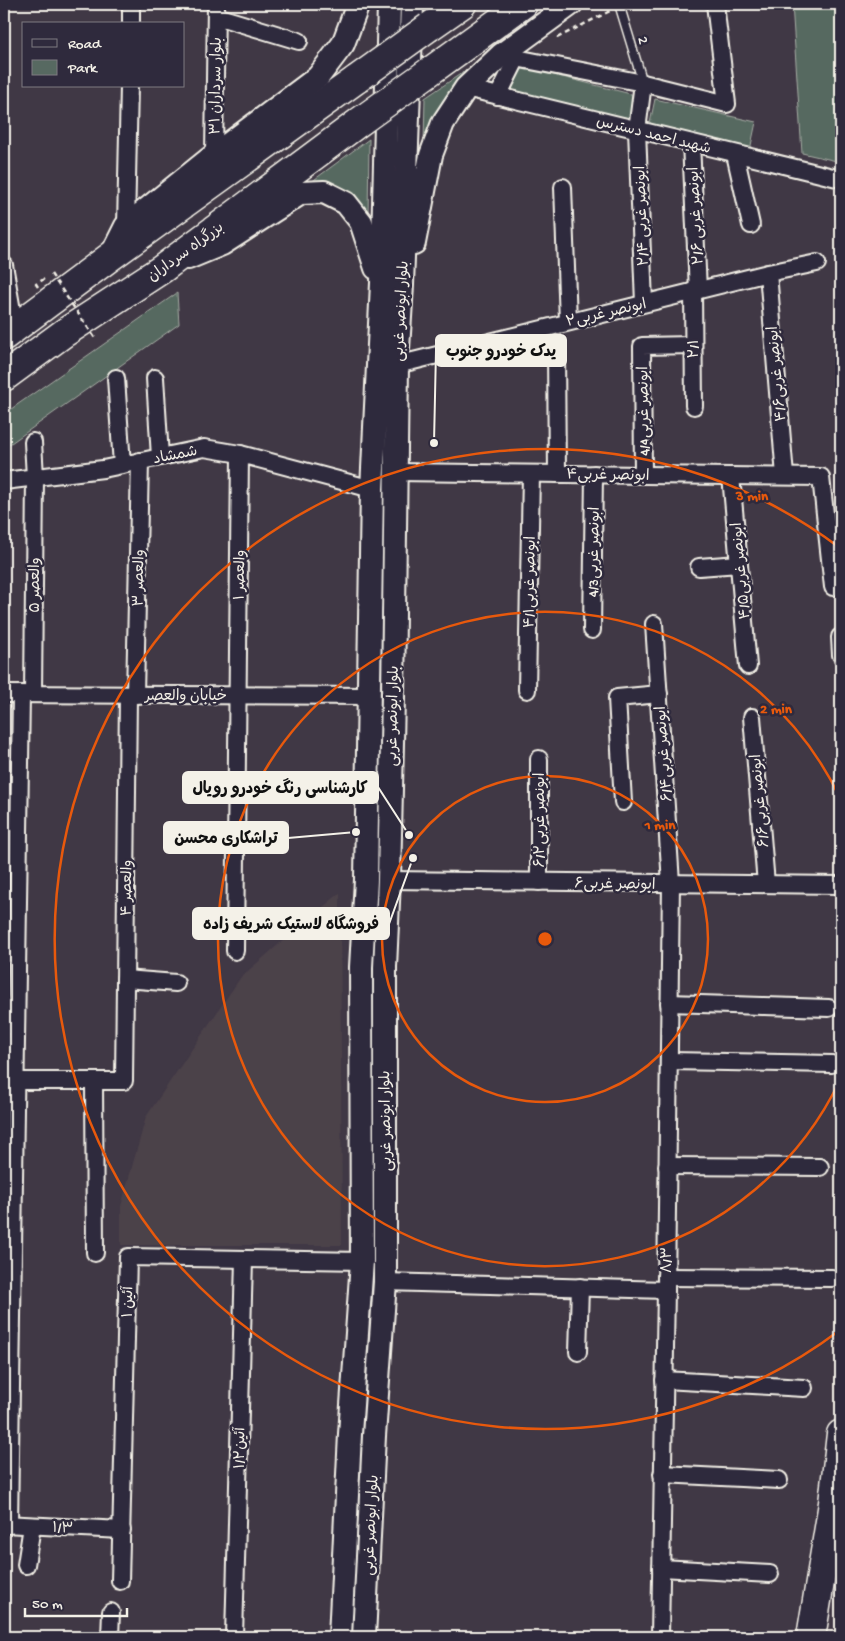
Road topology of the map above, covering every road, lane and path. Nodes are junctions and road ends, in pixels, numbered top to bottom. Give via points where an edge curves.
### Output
1 (131, 4) edge
2 (358, 4) edge
3 (389, 4) edge
4 (412, 4) edge
5 (462, 4) edge
6 (523, 4) edge
7 (570, 4) edge
8 (715, 4) edge
9 (620, 5) edge
10 (216, 10) edge
11 (131, 22) edge
12 (299, 41) dead end
13 (551, 41) dead end
14 (509, 57) junction
15 (643, 83) junction
16 (129, 88) edge
17 (466, 88) junction
18 (498, 96) junction
19 (637, 130) junction
20 (691, 143) junction
21 (735, 154) junction
22 (214, 155) junction
23 (841, 179) edge
24 (563, 187) dead end
25 (751, 225) dead end
26 (126, 226) junction
27 (110, 257) junction
28 (817, 263) dead end
29 (4, 265) edge
30 (162, 269) junction
31 (768, 273) junction
32 (51, 274) dead end
33 (392, 284) junction
34 (696, 290) junction
35 (644, 303) junction
36 (568, 321) junction
37 (10, 332) edge
38 (95, 338) dead end
39 (694, 345) junction
40 (556, 350) dead end
41 (397, 365) junction
42 (4, 377) edge
43 (116, 378) dead end
44 (155, 378) dead end
45 (694, 406) dead end
46 (33, 442) dead end
47 (240, 454) junction
48 (160, 457) junction
49 (140, 461) junction
50 (122, 465) junction
51 (395, 472) junction
52 (531, 474) junction
53 (557, 474) junction
54 (594, 474) junction
55 (644, 475) junction
56 (732, 476) junction
57 (785, 476) junction
58 (35, 477) junction
59 (4, 481) edge
60 (372, 488) junction
61 (739, 564) junction
62 (699, 567) dead end
63 (833, 587) dead end
64 (654, 624) dead end
65 (592, 630) dead end
66 (840, 637) dead end
67 (841, 654) edge
68 (748, 666) dead end
69 (527, 690) dead end
70 (4, 694) edge
71 (27, 694) junction
72 (659, 694) junction
73 (132, 695) junction
74 (237, 695) junction
75 (369, 696) junction
76 (752, 718) dead end
77 (539, 759) dead end
78 (623, 802) dead end
79 (389, 880) junction
80 (539, 882) junction
81 (671, 883) junction
82 (766, 884) junction
83 (841, 885) edge
84 (234, 951) dead end
85 (125, 979) junction
86 (176, 983) dead end
87 (669, 1003) junction
88 (829, 1008) dead end
89 (668, 1061) junction
90 (832, 1064) dead end
91 (16, 1081) junction
92 (94, 1081) junction
93 (386, 1165) junction
94 (361, 1166) junction
95 (667, 1166) junction
96 (820, 1167) dead end
97 (95, 1253) dead end
98 (244, 1259) junction
99 (362, 1261) junction
100 (832, 1278) dead end
101 (386, 1282) junction
102 (666, 1284) junction
103 (580, 1287) junction
104 (8, 1345) edge
105 (578, 1352) dead end
106 (664, 1380) junction
107 (804, 1388) dead end
108 (841, 1434) edge
109 (7, 1443) edge
110 (662, 1474) junction
111 (779, 1480) dead end
112 (837, 1504) edge
113 (6, 1525) edge
114 (32, 1526) junction
115 (122, 1530) junction
116 (26, 1565) dead end
117 (661, 1568) junction
118 (770, 1574) dead end
119 (120, 1581) dead end
120 (111, 1612) dead end
121 (110, 1637) edge
122 (234, 1637) edge
123 (340, 1637) edge
124 (364, 1637) edge
125 (660, 1637) edge
126 (811, 1637) edge

1 - 11 street
2 - 22 main road via 343,44 318,77
3 - 33 main road, بلوار ابونصر غربی
4 - 33 main road, بلوار ابونصر غربی
5 - 27 highway, bridge
6 - 30 highway, بزرگراه سرداران, bridge
7 - 14 main road
8 - 15 street via 727,104
9 - 13 path
9 - 15 lane, 2
10 - 12 street
10 - 22 street, بلوار سرداران ۳۱
14 - 15 street
14 - 17 main road
14 - 18 street
15 - 19 street, ابونصر غربی ۲/۴
16 - 26 street
17 - 18 street, شهید احمد دسترس
17 - 33 main road via 443,123 432,155 418,229
18 - 19 street, شهید احمد دسترس
19 - 20 street, شهید احمد دسترس
19 - 35 street, ابونصر غربی ۲/۴
20 - 21 street, شهید احمد دسترس
20 - 34 street, ابونصر غربی ۲/۶
21 - 23 street, شهید احمد دسترس
21 - 25 street
22 - 26 main road
24 - 36 street
26 - 27 main road
27 - 37 highway
28 - 31 street, ۲ابونصر غربی
29 - 37 street
30 - 33 main road via 222,244 301,193 324,192 346,203 361,222
30 - 42 highway, بزرگراه سرداران
31 - 34 street, ۲ابونصر غربی
31 - 57 street, ۴/۶ابونصر غربی
32 - 38 path, bridge
33 - 41 main road, بلوار ابونصر غربی
33 - 60 main road, بلوار ابونصر غربی
34 - 35 street, ۲ابونصر غربی
34 - 39 street, ۲/۱
35 - 36 street, ۲ابونصر غربی
36 - 41 street, ۲ابونصر غربی
39 - 45 street, ۲/۱
39 - 55 street, 4/4ابونصر غربی via 642,346
40 - 53 street
41 - 51 main road, بلوار ابونصر غربی
43 - 50 street
44 - 48 street
46 - 58 street, والعصر ۵
47 - 48 street, شمشاد via 204,448
47 - 60 street, شمشاد
47 - 74 street, والعصر ۱
48 - 49 street, شمشاد
49 - 50 street, شمشاد
49 - 73 street, والعصر ۳
50 - 58 street, شمشاد
51 - 52 street, ۴ابونصر غربی
51 - 79 main road, بلوار ابونصر غربی
52 - 53 street, ۴ابونصر غربی
52 - 69 street, ۴/۱ابونصر غربی
53 - 54 street, ۴ابونصر غربی
54 - 55 street, ۴ابونصر غربی
54 - 65 street, 4/3ابونصر غربی
55 - 56 street, ۴ابونصر غربی
56 - 57 street, ۴ابونصر غربی
56 - 61 street, ۴/۵ابونصر غربی
57 - 63 street, ۴ابونصر غربی via 821,477
58 - 59 street, شمشاد
58 - 71 street, والعصر ۵
60 - 75 main road, بلوار ابونصر غربی
61 - 62 street
61 - 68 street, ۴/۵ابونصر غربی
64 - 72 street, ۶/۴ابونصر غربی
66 - 67 street
70 - 71 street, خیابان والعصر
71 - 73 street, خیابان والعصر
71 - 91 street, والعصر ۵
72 - 78 street via 617,698
72 - 81 street, ۶/۴ابونصر غربی
73 - 74 street, خیابان والعصر
73 - 85 street, والعصر ۴
74 - 75 street, خیابان والعصر
74 - 84 street, والعصر ۱
75 - 94 main road, بلوار ابونصر غربی via 361,967
76 - 82 street, ۶/۶ابونصر غربی
77 - 80 street, ۶/۲ابونصر غربی
79 - 80 street, ۶ابونصر غربی
79 - 93 main road, بلوار ابونصر غربی via 384,967
80 - 81 street, ۶ابونصر غربی
81 - 82 street, ۶ابونصر غربی
81 - 87 street, ۸/۳
82 - 83 street, ۶ابونصر غربی
85 - 86 street
85 - 92 street, والعصر ۴ via 124,1081
87 - 88 street
87 - 89 street, ۸/۳
89 - 90 street
89 - 95 street, ۸/۳
91 - 92 street
91 - 104 street, والعصر ۵
92 - 97 street
93 - 94 main road
93 - 101 main road, بلوار ابونصر غربی
94 - 99 main road, بلوار ابونصر غربی
95 - 96 street
95 - 102 street, ۸/۳
98 - 99 street, آئین ۱
98 - 115 street, آئین ۱ via 128,1257
98 - 122 street, ۱/۲آئین
99 - 123 main road, بلوار ابونصر غربی
100 - 102 street
101 - 103 street
101 - 124 main road, بلوار ابونصر غربی
102 - 103 street
102 - 106 street, ۸/۳
103 - 105 street
104 - 109 street, والعصر ۵
106 - 107 street
106 - 110 street, ۸/۳
108 - 112 highway
109 - 113 street, والعصر ۵
110 - 111 street
110 - 117 street, ۸/۳
112 - 126 highway
113 - 114 street, ۱/۳
114 - 115 street, ۱/۳
114 - 116 street
115 - 119 street, آئین ۱
117 - 118 street
117 - 125 street, ۸/۳
120 - 121 street

